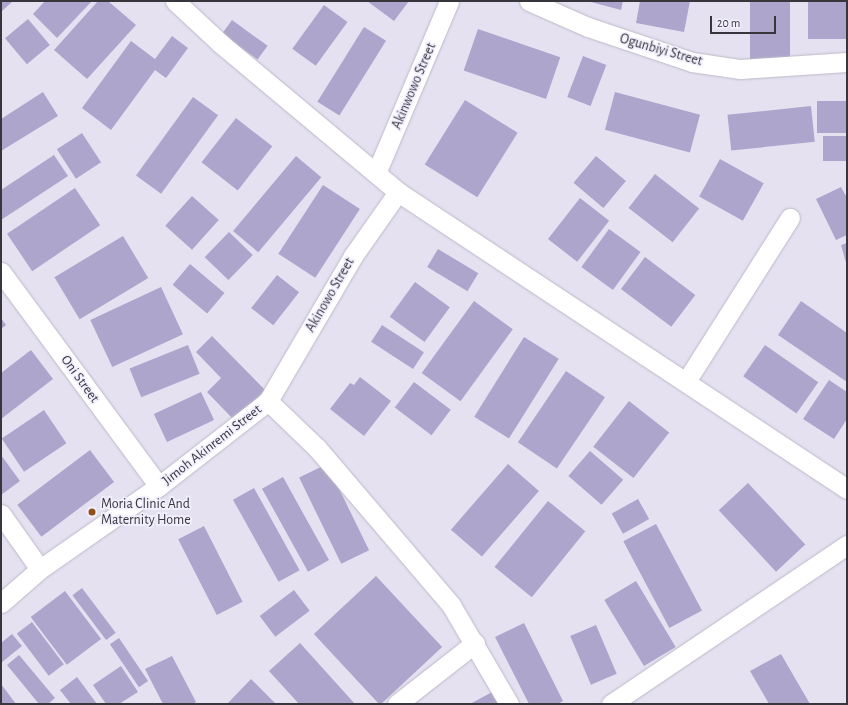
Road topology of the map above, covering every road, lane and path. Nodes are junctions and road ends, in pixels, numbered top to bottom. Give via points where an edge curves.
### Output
1 (175, 1) edge
2 (449, 1) edge
3 (529, 1) edge
4 (847, 62) edge
5 (377, 171) junction
6 (398, 192) junction
7 (790, 218) dead end
8 (1, 272) edge
9 (687, 380) junction
10 (268, 401) junction
11 (159, 486) junction
12 (847, 489) edge
13 (1, 514) edge
14 (847, 545) edge
15 (40, 569) junction
16 (1, 603) edge
17 (475, 643) junction
18 (397, 704) edge
19 (509, 704) edge
20 (611, 704) edge

1 - 5 street via 220,43
2 - 5 street, Akinwowo Street
3 - 4 street, Ogunbiyi Street via 588,27 692,62 747,69
5 - 6 street
6 - 9 street
6 - 10 street, Akinowo Street via 353,256
7 - 9 street
8 - 11 street, Oni Street
9 - 12 street
10 - 11 street, Jimoh Akinremi Street
10 - 17 street via 317,448 451,605
11 - 15 street, Jimoh Akinremi Street
13 - 15 street
14 - 20 street
15 - 16 street, Jimoh Akinremi Street
17 - 18 street
17 - 19 street

